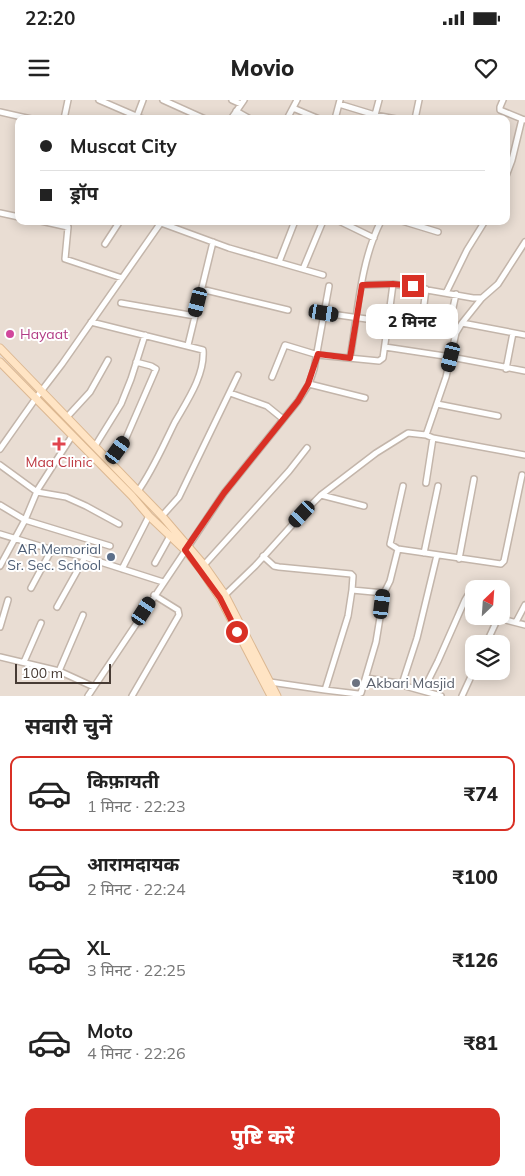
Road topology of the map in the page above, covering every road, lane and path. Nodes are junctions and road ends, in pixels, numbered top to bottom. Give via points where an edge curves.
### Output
1 (68, 100) edge
2 (99, 100) edge
3 (143, 100) edge
4 (163, 100) edge
5 (232, 100) edge
6 (297, 100) edge
7 (379, 100) edge
8 (419, 100) edge
9 (502, 100) edge
10 (106, 102) edge
11 (243, 102) edge
12 (340, 102) edge
13 (293, 108) junction
14 (236, 111) junction
15 (0, 112) edge
16 (15, 115) edge
17 (65, 115) edge
18 (135, 115) edge
19 (137, 115) edge
20 (196, 115) edge
21 (234, 115) edge
22 (243, 115) edge
23 (289, 115) edge
24 (310, 115) edge
25 (336, 115) edge
26 (375, 115) joint
27 (416, 115) edge
28 (523, 119) edge
29 (510, 165) edge
30 (0, 213) edge
31 (15, 216) edge
32 (59, 225) edge
33 (117, 225) edge
34 (160, 225) edge
35 (170, 225) edge
36 (293, 225) edge
37 (321, 225) edge
38 (347, 225) edge
39 (380, 225) edge
40 (415, 225) edge
41 (483, 225) edge
42 (438, 232) dead end
43 (374, 238) junction
44 (213, 242) junction
45 (105, 244) dead end
46 (525, 244) edge
47 (279, 262) junction
48 (303, 269) junction
49 (323, 275) dead end
50 (122, 278) junction
51 (393, 284) junction
52 (362, 285) junction
53 (329, 286) dead end
54 (201, 289) junction
55 (426, 289) junction
56 (446, 293) junction
57 (456, 294) junction
58 (482, 298) junction
59 (121, 303) dead end
60 (288, 310) dead end
61 (324, 313) junction
62 (195, 316) junction
63 (357, 318) junction
64 (91, 322) junction
65 (388, 322) junction
66 (462, 324) junction
67 (421, 328) junction
68 (448, 331) junction
69 (456, 333) junction
70 (513, 333) junction
71 (144, 335) junction
72 (525, 335) edge
73 (188, 345) junction
74 (385, 347) junction
75 (0, 348) edge
76 (318, 354) junction
77 (451, 357) junction
78 (350, 358) junction
79 (108, 360) dead end
80 (0, 362) edge
81 (136, 362) junction
82 (506, 369) junction
83 (525, 371) edge
84 (238, 376) dead end
85 (272, 377) dead end
86 (308, 384) junction
87 (41, 391) junction
88 (230, 393) junction
89 (36, 398) junction
90 (365, 398) dead end
91 (438, 404) junction
92 (498, 416) dead end
93 (67, 417) junction
94 (282, 419) junction
95 (426, 435) junction
96 (72, 436) junction
97 (433, 438) junction
98 (95, 446) junction
99 (306, 448) dead end
100 (0, 449) edge
101 (525, 455) edge
102 (109, 461) junction
103 (0, 466) edge
104 (522, 475) dead end
105 (474, 478) dead end
106 (426, 482) dead end
107 (403, 486) dead end
108 (438, 486) dead end
109 (138, 491) junction
110 (37, 492) junction
111 (321, 495) junction
112 (0, 504) edge
113 (364, 506) dead end
114 (149, 516) junction
115 (162, 516) junction
116 (25, 520) junction
117 (119, 524) dead end
118 (0, 534) edge
119 (170, 536) junction
120 (16, 538) junction
121 (110, 546) dead end
122 (187, 548) junction
123 (52, 549) junction
124 (398, 549) junction
125 (424, 553) junction
126 (437, 555) junction
127 (263, 556) junction
128 (85, 557) junction
129 (459, 559) junction
130 (155, 564) dead end
131 (204, 565) junction
132 (0, 566) edge
133 (122, 569) junction
134 (163, 582) junction
135 (31, 588) dead end
136 (352, 590) junction
137 (384, 593) junction
138 (154, 595) junction
139 (225, 595) junction
140 (8, 600) dead end
141 (465, 600) edge
142 (525, 605) edge
143 (57, 607) dead end
144 (83, 615) dead end
145 (516, 622) junction
146 (41, 623) dead end
147 (525, 625) edge
148 (0, 627) edge
149 (490, 635) edge
150 (0, 657) edge
151 (24, 662) junction
152 (59, 671) junction
153 (366, 678) junction
154 (469, 680) edge
155 (270, 682) junction
156 (404, 684) junction
157 (94, 686) junction
158 (325, 690) junction
159 (423, 691) junction
160 (88, 696) edge
161 (132, 696) edge
162 (271, 696) edge
163 (277, 696) edge
164 (441, 696) edge
165 (462, 696) edge

1 - 17 street
2 - 10 street
3 - 19 street
4 - 20 street
5 - 11 street
6 - 13 street
7 - 26 street
8 - 27 street
9 - 28 street via 500,110
10 - 18 street
11 - 14 street
12 - 25 street
12 - 26 street
13 - 23 street
13 - 24 street
14 - 21 street
14 - 22 street
15 - 16 street
28 - 29 street
30 - 31 street
32 - 50 street via 68,227 65,259
33 - 45 street
34 - 50 street
35 - 44 street
36 - 47 street
37 - 48 street
38 - 43 street
39 - 43 street
40 - 42 street
41 - 56 street
43 - 52 street
44 - 47 street
44 - 54 street
46 - 58 street via 498,284
47 - 48 street
48 - 49 street
50 - 64 street
51 - 52 street
51 - 55 street
51 - 65 street
52 - 63 street
53 - 61 street
54 - 60 street
54 - 62 street
55 - 56 street
55 - 67 street
56 - 57 street
57 - 58 street
57 - 68 street
58 - 66 street
59 - 62 street
61 - 63 street
61 - 76 street
62 - 73 street
63 - 65 street
63 - 78 street
64 - 71 street
64 - 87 street
65 - 67 street
65 - 74 street
66 - 69 street
66 - 70 street
67 - 68 street
68 - 69 street
69 - 77 street
70 - 72 street
70 - 82 street
71 - 73 street
71 - 81 street
73 - 109 street via 203,350 201,370 148,478
74 - 77 street
74 - 78 street via 382,360
75 - 87 street
76 - 78 street
76 - 85 street via 285,345
76 - 86 street
77 - 82 street
77 - 91 street
79 - 93 street via 90,392
80 - 89 street
81 - 98 street via 121,404
81 - 102 street via 156,369 126,438
82 - 83 street
84 - 88 street
86 - 90 street
86 - 94 street
87 - 89 street
87 - 93 street
88 - 94 street via 267,406
88 - 115 street via 179,497
89 - 96 street
89 - 100 street
91 - 92 street
91 - 95 street
93 - 98 street
94 - 122 street via 224,493
95 - 97 street
95 - 111 street via 408,433
96 - 110 street
96 - 114 street
97 - 101 street
97 - 106 street
98 - 102 street
99 - 131 street
102 - 109 street
103 - 110 street
104 - 129 street via 504,561 494,564
105 - 129 street
107 - 124 street via 390,544
108 - 125 street
109 - 115 street
110 - 116 street
110 - 117 street via 66,497
111 - 113 street
111 - 127 street
112 - 116 street
114 - 119 street
114 - 133 street
115 - 122 street
116 - 120 street
116 - 121 street
118 - 120 street
119 - 122 street
119 - 130 street
120 - 123 street
120 - 132 street
122 - 131 street
122 - 134 street
122 - 162 street via 220,598
123 - 128 street
123 - 135 street
124 - 125 street
124 - 137 street
125 - 126 street
126 - 129 street
126 - 156 street
127 - 136 street via 274,566 351,574
127 - 139 street
128 - 133 street
128 - 143 street
131 - 139 street
133 - 134 street
134 - 138 street
136 - 137 street
136 - 158 street via 348,616
137 - 153 street
138 - 157 street
138 - 161 street via 178,610 179,615
139 - 155 street
140 - 148 street
141 - 159 street
142 - 145 street
144 - 152 street
145 - 147 street
145 - 149 street via 498,618
146 - 151 street
150 - 151 street
151 - 152 street
152 - 157 street
153 - 156 street
153 - 158 street via 358,694
154 - 165 street
155 - 158 street
155 - 163 street
156 - 159 street
157 - 160 street
159 - 164 street

